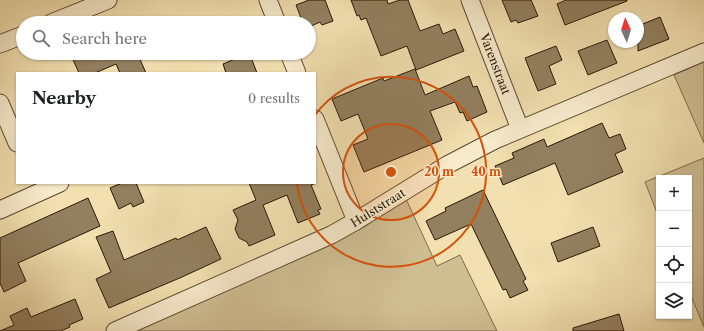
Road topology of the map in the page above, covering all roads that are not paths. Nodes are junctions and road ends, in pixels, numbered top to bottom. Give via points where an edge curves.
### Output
1 (108, 0) edge
2 (268, 0) edge
3 (470, 0) edge
4 (68, 16) edge
5 (274, 16) edge
6 (16, 38) edge
7 (0, 44) edge
8 (704, 52) edge
9 (292, 60) edge
10 (297, 72) edge
11 (0, 103) edge
12 (316, 121) edge
13 (520, 129) junction
14 (16, 142) edge
15 (55, 184) edge
16 (36, 188) edge
17 (0, 210) edge
18 (356, 222) junction
19 (115, 331) edge

1 - 4 street
2 - 5 street
3 - 13 street, Varenstraat
6 - 7 street
8 - 13 street, Hulststraat
9 - 10 street
11 - 14 street
12 - 18 street
13 - 18 street, Hulststraat via 448,165
15 - 16 street
16 - 17 street
18 - 19 street, Hulststraat

